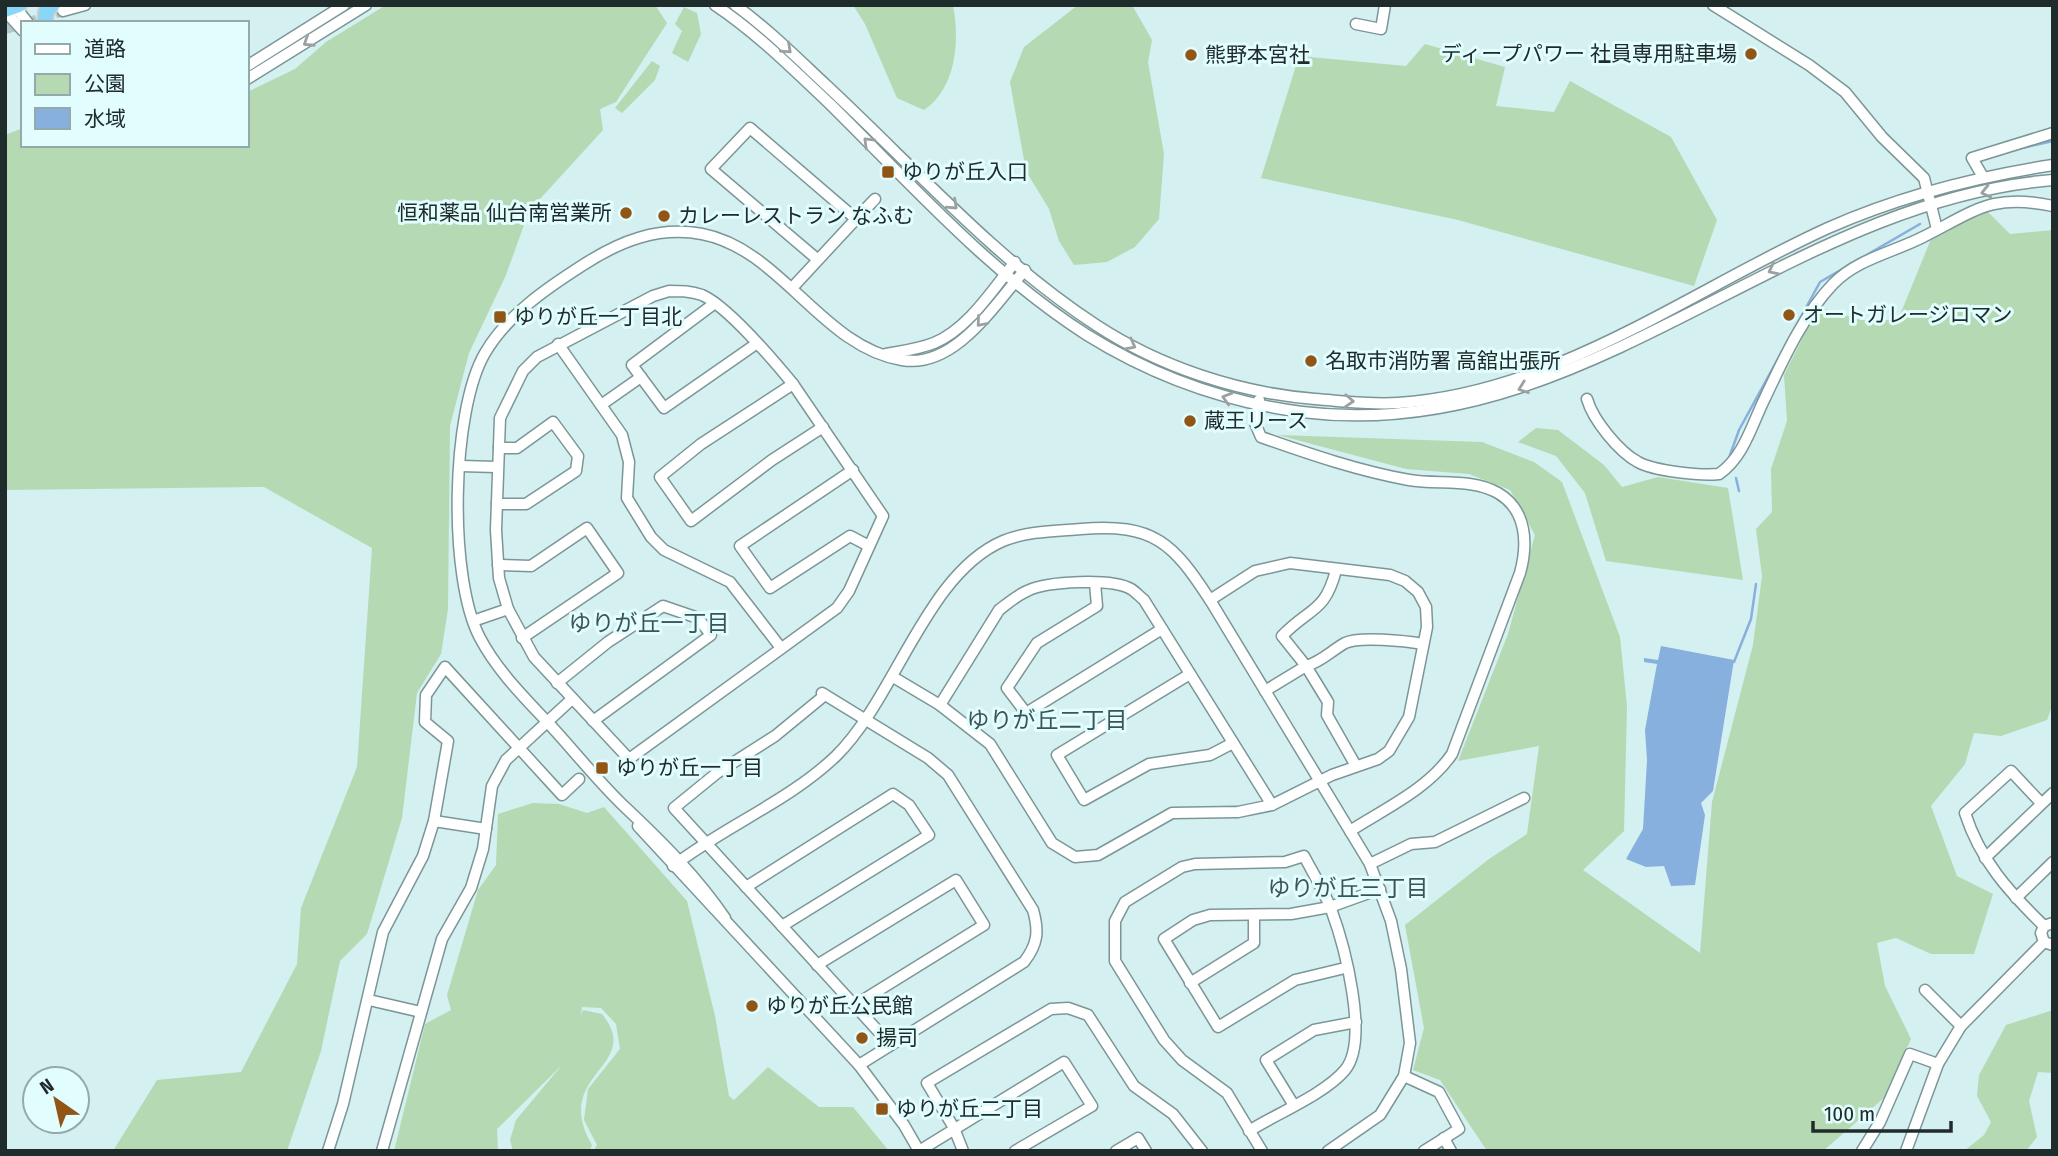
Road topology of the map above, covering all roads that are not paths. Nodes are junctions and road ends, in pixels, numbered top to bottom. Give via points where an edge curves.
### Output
1 (85, 5) edge
2 (344, 5) edge
3 (366, 5) edge
4 (715, 5) edge
5 (735, 5) edge
6 (1385, 5) edge
7 (1713, 5) edge
8 (12, 7) edge
9 (57, 8) edge
10 (26, 21) edge
11 (45, 21) edge
12 (1356, 24) dead end
13 (21, 27) edge
14 (248, 65) edge
15 (248, 78) edge
16 (2053, 133) edge
17 (2053, 166) edge
18 (1983, 177) junction
19 (2053, 180) edge
20 (2008, 187) junction
21 (1928, 191) junction
22 (875, 199) dead end
23 (2011, 200) junction
24 (1932, 205) junction
25 (2053, 206) edge
26 (856, 219) junction
27 (1937, 229) junction
28 (817, 259) junction
29 (1015, 262) junction
30 (1025, 270) junction
31 (1006, 274) junction
32 (1015, 281) junction
33 (792, 288) junction
34 (715, 303) junction
35 (558, 344) junction
36 (756, 344) junction
37 (886, 354) junction
38 (641, 377) junction
39 (793, 384) junction
40 (1260, 393) junction
41 (1587, 399) dead end
42 (601, 405) junction
43 (1258, 406) junction
44 (823, 427) junction
45 (499, 448) junction
46 (461, 466) junction
47 (497, 467) junction
48 (853, 470) junction
49 (497, 503) junction
50 (869, 546) junction
51 (498, 565) junction
52 (1336, 570) junction
53 (1095, 583) junction
54 (1210, 600) junction
55 (508, 609) junction
56 (473, 621) junction
57 (1162, 629) junction
58 (522, 638) junction
59 (1423, 644) junction
60 (781, 648) junction
61 (1306, 666) junction
62 (1190, 674) junction
63 (893, 677) junction
64 (557, 683) junction
65 (1265, 691) junction
66 (572, 699) junction
67 (940, 705) junction
68 (865, 719) junction
69 (547, 721) junction
70 (593, 721) junction
71 (1233, 743) junction
72 (518, 747) junction
73 (1356, 766) junction
74 (579, 779) dead end
75 (1320, 782) junction
76 (2053, 793) edge
77 (1524, 798) dead end
78 (2042, 803) junction
79 (1272, 805) junction
80 (434, 821) junction
81 (486, 829) junction
82 (1350, 831) junction
83 (706, 843) junction
84 (1984, 858) junction
85 (2053, 862) edge
86 (676, 863) junction
87 (1370, 864) junction
88 (746, 887) junction
89 (1380, 889) junction
90 (2016, 898) junction
91 (1330, 907) junction
92 (1254, 915) junction
93 (2048, 925) edge
94 (782, 926) junction
95 (2048, 943) edge
96 (817, 965) junction
97 (1345, 968) junction
98 (1190, 984) junction
99 (1925, 990) dead end
100 (369, 1000) junction
101 (855, 1005) junction
102 (421, 1012) junction
103 (1356, 1022) junction
104 (1961, 1026) junction
105 (890, 1043) junction
106 (1938, 1064) junction
107 (859, 1065) junction
108 (1404, 1076) junction
109 (1293, 1104) junction
110 (954, 1128) junction
111 (1249, 1130) junction
112 (1444, 1138) junction
113 (328, 1151) edge
114 (382, 1151) edge
115 (919, 1151) edge
116 (963, 1151) edge
117 (1015, 1151) edge
118 (1116, 1151) edge
119 (1146, 1151) edge
120 (1202, 1151) edge
121 (1262, 1151) edge
122 (1328, 1151) edge
123 (1424, 1151) edge
124 (1451, 1151) edge
125 (1862, 1151) edge
126 (1906, 1151) edge

1 - 9 street
2 - 14 street
3 -> 15 street
31 -> 4 street via 794,70
5 -> 29 street via 792,52
6 - 12 street via 1381,29
7 - 21 street via 1845,92 1924,178
8 - 10 street
8 - 13 street
9 - 11 highway via 46,12
16 - 18 street via 1972,158
17 - 18 street
18 - 21 street
19 - 20 street
20 - 23 street
20 -> 24 street
21 - 24 street
40 -> 21 street via 1398,403 1507,381 1611,339 1830,227
22 - 26 street
23 - 25 street
23 - 27 street via 1972,210
24 - 27 street
24 -> 43 street via 1850,234 1617,349 1510,393 1429,411 1381,415 1333,416
26 - 28 street
26 - 28 street via 750,128 711,169
27 - 41 street via 1834,282 1785,358 1731,466 1719,474 1639,463 1600,425
28 - 33 street
29 - 30 street
29 - 31 street
30 - 32 street
30 -> 40 street via 1081,315 1145,352
31 - 32 street
31 - 37 street via 944,338
32 -> 37 street via 971,334 952,349 919,359 901,360
43 -> 32 street via 1174,381 1131,360 1088,335
33 - 37 street via 852,341
33 - 46 street via 748,253 702,234 669,231 625,241 604,252 522,309 487,349 468,395
34 - 35 street via 687,291 669,291
34 - 36 street
34 - 38 street via 632,365
35 - 42 street
35 - 45 street via 537,356 510,393 500,418
36 - 38 street via 664,408
36 - 39 street
38 - 42 street
39 - 44 street
39 - 44 street via 701,444 660,477 691,521
40 - 43 street
42 - 60 street via 625,442 627,498 652,537 664,550 730,582
43 - 82 street via 1255,422 1261,436 1410,480 1478,485 1499,494 1515,509 1525,532 1520,573 1452,754 1439,773 1421,787
44 - 48 street
45 - 47 street
45 - 49 street via 517,448 553,422 578,456 576,471 526,504
46 - 47 street
46 - 56 street via 459,558
47 - 49 street
48 - 50 street via 883,516
48 - 50 street via 740,546 770,588 850,536
49 - 51 street
50 - 60 street via 837,608
51 - 55 street
51 - 58 street via 531,566 587,528 618,573
52 - 54 street via 1290,563 1272,566 1255,571
52 - 59 street via 1390,575 1419,592 1426,607
52 - 61 street via 1330,593 1320,606 1282,636
53 - 57 street via 1131,589 1144,600
53 - 57 street via 1097,606 1037,643 1007,688 1026,713
53 - 67 street via 1055,584 1014,598 999,610
54 - 63 street via 1182,559 1148,535 1104,528 1016,537 979,555 952,580
54 - 65 street
55 - 56 street
55 - 58 street
56 - 69 street via 501,673
57 - 62 street
58 - 64 street
59 - 61 street via 1391,638 1355,640
59 - 73 street via 1409,717 1401,734 1378,759
60 - 70 street via 628,759
61 - 65 street
61 - 73 street via 1328,702 1327,715
62 - 71 street
62 - 71 street via 1057,755 1084,800 1149,764 1210,755
63 - 67 street
63 - 68 street
64 - 66 street
64 - 70 street via 663,606 698,618 711,635
65 - 75 street
66 - 69 street
66 - 70 street
67 - 79 street via 990,744 1052,843 1074,857 1098,855 1171,813 1238,812
68 - 83 street via 814,775
68 - 83 street via 824,694 775,736 727,766 674,808
68 - 105 street via 948,775 1033,910 1039,928 1034,949 1024,962
69 - 72 street
69 - 86 street
71 - 79 street
72 - 74 street via 562,795
72 - 80 street via 445,667 426,695 425,722 448,741
72 - 81 street via 492,786
73 - 75 street
75 - 79 street
75 - 82 street
76 - 78 street
77 - 87 street via 1435,842 1411,844
78 - 84 street
78 - 84 street via 2011,771 1965,813
80 - 81 street
80 - 100 street via 423,856 383,932
81 - 102 street via 471,888 442,939
82 - 87 street
83 - 86 street
83 - 88 street
84 - 90 street
85 - 90 street
86 - 107 street
87 - 89 street
88 - 94 street
88 - 94 street via 893,794 909,805 929,835
89 - 91 street
89 - 108 street via 1391,921 1409,1015
90 - 93 street
91 - 92 street
91 - 97 street
91 - 111 street via 1304,856 1285,862 1195,863 1125,902 1115,921 1115,961 1164,1040 1182,1060 1227,1093
92 - 98 street via 1254,943
92 - 98 street via 1210,915 1164,939
93 - 95 street via 2040,933
94 - 96 street
95 - 104 street
96 - 101 street
96 - 101 street via 956,880 984,925
97 - 98 street via 1295,980 1217,1027
97 - 103 street
99 - 104 street
100 - 102 street
100 - 113 street
101 - 105 street
102 - 114 street
103 - 109 street via 1357,1044 1343,1072
103 - 109 street via 1314,1030 1266,1060
104 - 106 street
105 - 107 street
106 - 125 street via 1910,1054
106 - 126 street
107 - 115 street
108 - 112 street via 1439,1092 1459,1129
108 - 122 street via 1380,1115
109 - 111 street
110 - 115 street
110 - 116 street
110 - 117 street via 1064,1062 1092,1106
110 - 120 street via 927,1083 1051,1009 1068,1008 1088,1015 1134,1086 1173,1114
111 - 121 street
112 - 123 street
112 - 124 street
118 - 119 street via 1138,1138

